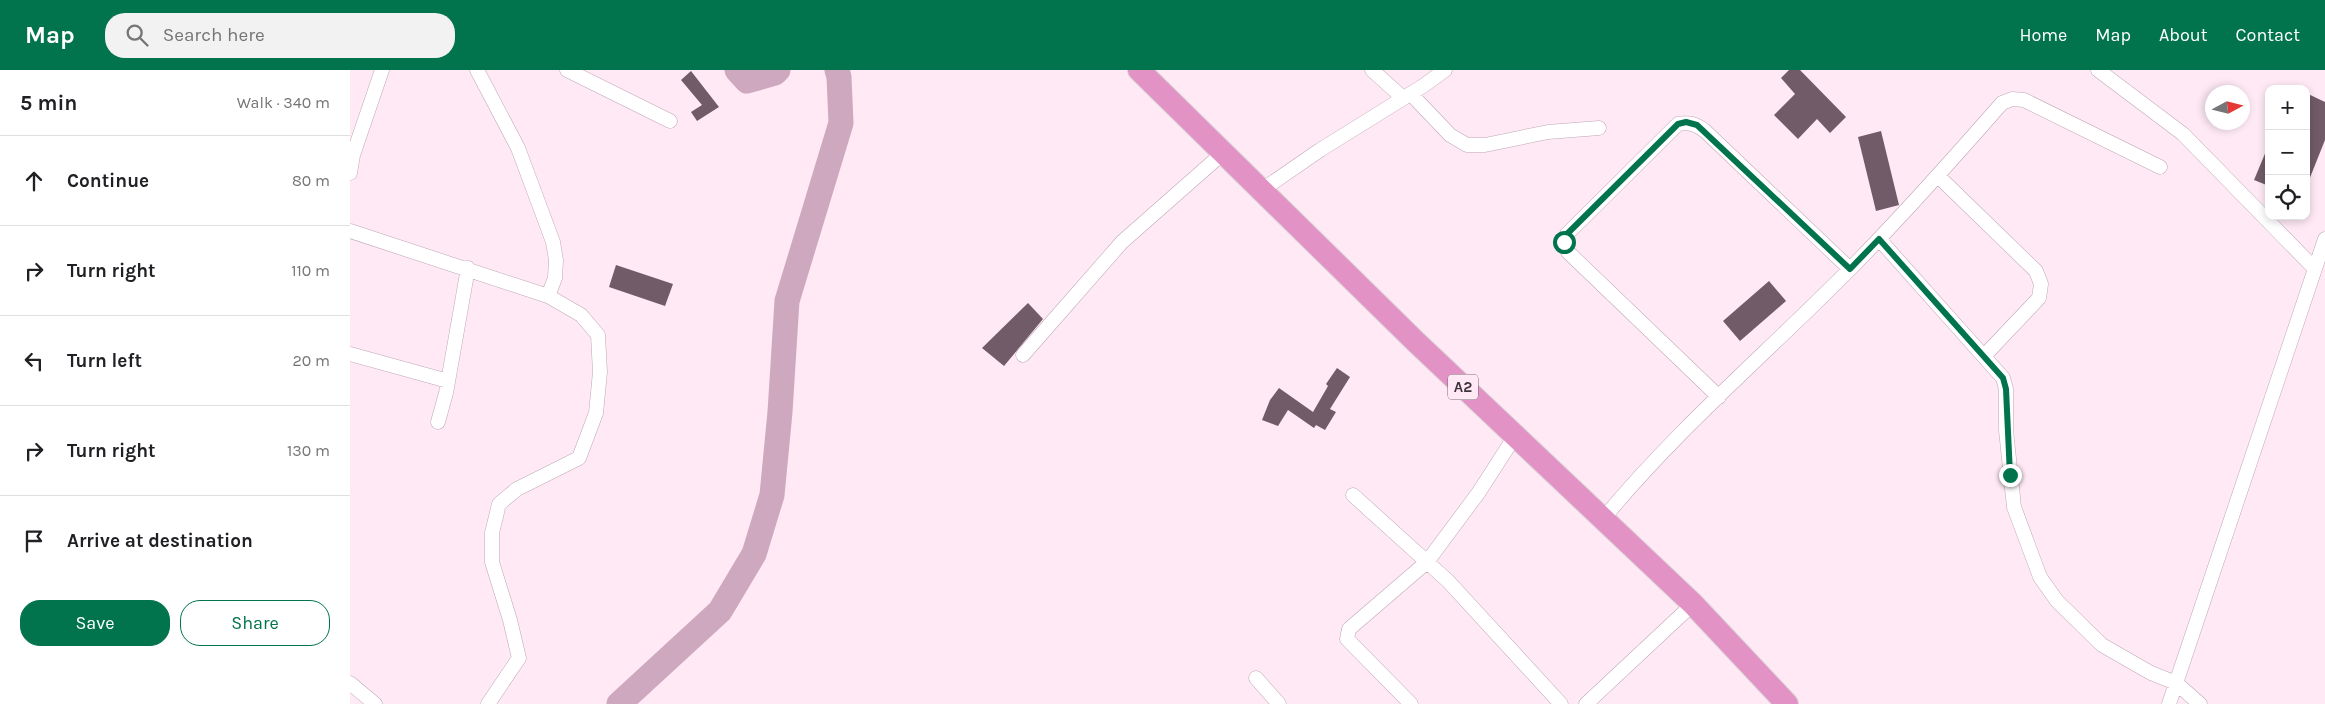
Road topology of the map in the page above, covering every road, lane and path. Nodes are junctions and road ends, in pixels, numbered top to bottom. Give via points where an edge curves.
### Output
1 (382, 70) edge
2 (477, 70) edge
3 (567, 70) edge
4 (1139, 70) edge
5 (1372, 70) edge
6 (1445, 70) edge
7 (2098, 70) edge
8 (1407, 96) junction
9 (670, 121) dead end
10 (1599, 128) dead end
11 (1224, 153) junction
12 (352, 155) edge
13 (2160, 167) dead end
14 (350, 173) edge
15 (1938, 176) junction
16 (1262, 190) junction
17 (350, 231) edge
18 (1879, 239) junction
19 (2325, 240) edge
20 (468, 268) junction
21 (1850, 269) junction
22 (2315, 269) junction
23 (548, 296) junction
24 (350, 354) edge
25 (1023, 355) dead end
26 (1984, 356) junction
27 (448, 381) junction
28 (1719, 396) junction
29 (438, 422) dead end
30 (1515, 436) junction
31 (1353, 495) dead end
32 (1603, 519) junction
33 (1427, 562) junction
34 (1693, 604) junction
35 (1256, 678) dead end
36 (2176, 682) junction
37 (350, 683) edge
38 (374, 704) edge
39 (488, 704) edge
40 (1279, 704) edge
41 (1411, 704) edge
42 (1561, 704) edge
43 (1586, 704) edge
44 (1787, 704) edge
45 (2169, 704) edge
46 (2200, 704) edge

1 - 12 street
2 - 23 street via 518,148 553,242 555,278
3 - 9 street
4 - 11 highway, A2
5 - 8 street
6 - 8 street
7 - 22 street via 2183,134
8 - 10 street via 1450,135 1467,144 1485,145 1548,132
8 - 16 street
11 - 16 highway, A2
11 - 25 street via 1122,242
12 - 14 street
13 - 15 street via 2024,100 2012,100 2002,103
15 - 18 street
15 - 26 street via 2036,271 2041,284 2039,298
16 - 30 highway, A2
17 - 20 street
18 - 21 street
18 - 26 street
19 - 22 street
20 - 23 street
20 - 27 street
21 - 28 street
21 - 28 street via 1705,131 1686,122 1678,124 1567,234 1564,242 1568,252
22 - 36 street
23 - 39 street via 581,315 598,335 600,372 596,413 579,458 517,490 499,504 492,533 492,562 520,658
24 - 27 street
26 - 36 street via 2003,378 2014,507 2040,577 2057,601 2102,645 2151,673
27 - 29 street
28 - 32 street via 1639,476
30 - 32 highway, A2
30 - 33 street via 1479,492
31 - 33 street
32 - 34 highway, A2
33 - 41 street via 1347,633 1347,639
33 - 42 street
34 - 43 street
34 - 44 highway, A2
35 - 40 street
36 - 45 street
36 - 46 street
37 - 38 street

